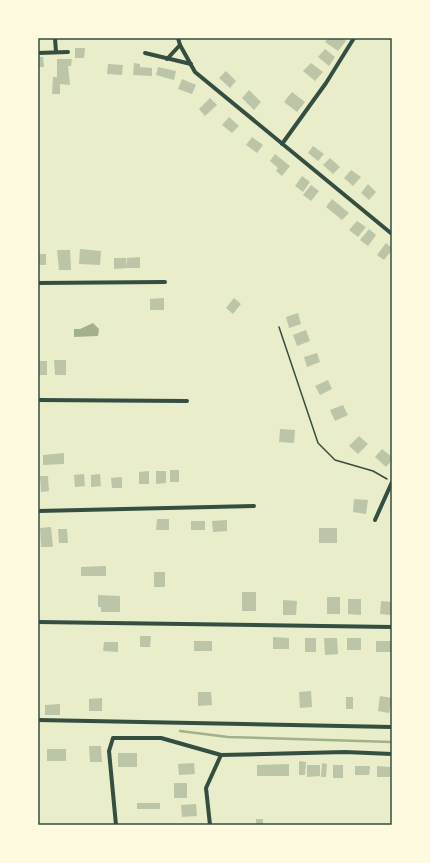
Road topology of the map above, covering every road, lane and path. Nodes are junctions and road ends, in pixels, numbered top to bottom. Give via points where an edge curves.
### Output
1 (55, 38) edge
2 (178, 38) edge
3 (354, 38) edge
4 (180, 45) junction
5 (56, 52) junction
6 (68, 52) dead end
7 (38, 53) edge
8 (145, 53) dead end
9 (167, 59) junction
10 (191, 64) junction
11 (282, 144) junction
12 (392, 234) edge
13 (165, 282) dead end
14 (38, 283) edge
15 (279, 327) dead end
16 (38, 400) edge
17 (187, 401) dead end
18 (392, 482) edge
19 (254, 506) dead end
20 (38, 511) edge
21 (375, 520) dead end
22 (38, 622) edge
23 (392, 627) edge
24 (38, 720) edge
25 (392, 727) edge
26 (392, 754) edge
27 (221, 755) junction
28 (116, 825) edge
29 (210, 825) edge

1 - 5 street
2 - 4 street
3 - 11 street
4 - 9 street
4 - 10 street
5 - 6 street
5 - 7 street
8 - 9 street
9 - 10 street
10 - 11 street via 195,72
11 - 12 street
13 - 14 street
15 - 18 path via 318,443 335,460 373,471
16 - 17 street
18 - 21 street
19 - 20 street
22 - 23 street
24 - 25 street
26 - 27 street via 345,752
27 - 28 street via 161,738 113,738 109,751
27 - 29 street via 206,788

